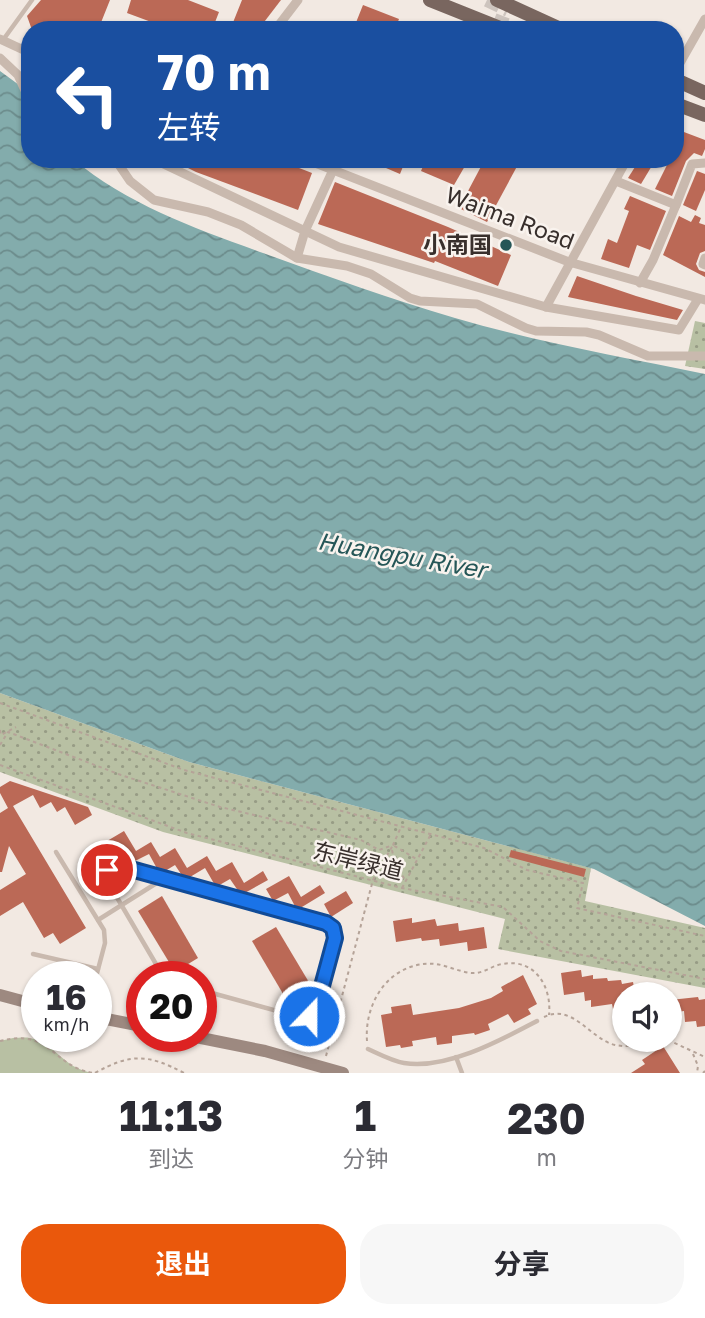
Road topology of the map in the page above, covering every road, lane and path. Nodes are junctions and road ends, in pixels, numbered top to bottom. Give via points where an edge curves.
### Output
1 (32, 0) edge
2 (298, 0) edge
3 (430, 0) edge
4 (497, 0) tunnel mouth
5 (705, 19) edge
6 (282, 21) edge
7 (482, 21) tunnel mouth
8 (543, 21) edge
9 (1, 40) edge
10 (21, 49) edge
11 (684, 56) edge
12 (0, 58) edge
13 (21, 82) edge
14 (684, 84) edge
15 (705, 93) edge
16 (684, 107) edge
17 (705, 115) edge
18 (705, 163) edge
19 (121, 168) edge
20 (172, 168) edge
21 (328, 168) edge
22 (622, 168) edge
23 (333, 170) junction
24 (616, 181) junction
25 (676, 205) junction
26 (305, 231) junction
27 (297, 258) junction
28 (705, 258) edge
29 (569, 262) junction
30 (705, 265) edge
31 (640, 283) junction
32 (702, 300) edge
33 (546, 307) junction
34 (705, 356) edge
35 (0, 703) edge
36 (16, 727) dead end
37 (0, 730) edge
38 (0, 745) edge
39 (0, 765) edge
40 (401, 825) junction
41 (432, 833) junction
42 (392, 846) junction
43 (56, 852) dead end
44 (418, 860) junction
45 (164, 878) junction
46 (373, 880) junction
47 (406, 880) junction
48 (402, 888) junction
49 (121, 905) junction
50 (98, 920) junction
51 (705, 936) edge
52 (33, 954) dead end
53 (61, 961) edge
54 (100, 961) edge
55 (154, 961) edge
56 (705, 979) edge
57 (217, 994) edge
58 (0, 995) edge
59 (21, 1001) edge
60 (549, 1015) junction
61 (537, 1021) joint
62 (0, 1041) edge
63 (217, 1042) edge
64 (612, 1044) edge
65 (682, 1047) edge
66 (368, 1049) joint
67 (693, 1053) junction
68 (456, 1057) junction
69 (705, 1057) edge
70 (324, 1069) edge
71 (94, 1073) edge
72 (184, 1073) edge
73 (343, 1073) edge
74 (462, 1073) edge
75 (697, 1073) edge

1 - 9 lane
2 - 6 street
3 - 7 main road
4 - 8 main road
5 - 11 street
9 - 10 street
12 - 13 street
14 - 15 main road
16 - 17 main road
18 - 25 street via 692,164
19 - 27 street via 154,200 241,225
20 - 26 street
21 - 23 street, Waima Road
22 - 24 street
23 - 26 street
23 - 29 street, Waima Road
24 - 25 street
24 - 29 street
25 - 31 street
26 - 27 street
26 - 33 street via 340,247
27 - 34 street via 371,274 410,298 477,304 536,331 599,335 648,356
28 - 30 street
29 - 31 street, Waima Road
29 - 33 street
31 - 32 street, Waima Road
32 - 33 street via 679,330
35 - 40 path via 184,770
36 - 37 path via 1,734
38 - 42 path via 8,732 220,807 361,840 379,850
39 - 46 path, 东岸绿道 via 170,828
40 - 41 path
40 - 42 path
41 - 44 path
41 - 51 path via 484,848 527,870 583,883 577,908
42 - 44 path
42 - 46 path
42 - 47 path via 395,864
43 - 50 lane
44 - 47 path
45 - 49 lane
45 - 49 lane via 113,866 105,877
45 - 57 lane via 333,928 335,938 316,1008 309,1016
46 - 48 path, 东岸绿道
46 - 70 path
47 - 48 path
48 - 56 path, 东岸绿道 via 503,907 540,941 561,951
49 - 50 lane
49 - 55 lane
50 - 54 lane via 104,930
52 - 53 lane
58 - 59 main road
60 - 61 path
60 - 64 path via 574,1018
60 - 66 path via 548,990 530,969 513,963 473,973 435,964 416,965 377,992 366,1028
61 - 68 lane
62 - 71 path via 32,1038 79,1071
63 - 70 main road
65 - 67 path
66 - 68 lane via 402,1063 425,1065
67 - 69 path
67 - 75 path
68 - 74 lane
70 - 73 main road
71 - 72 path via 148,1058

